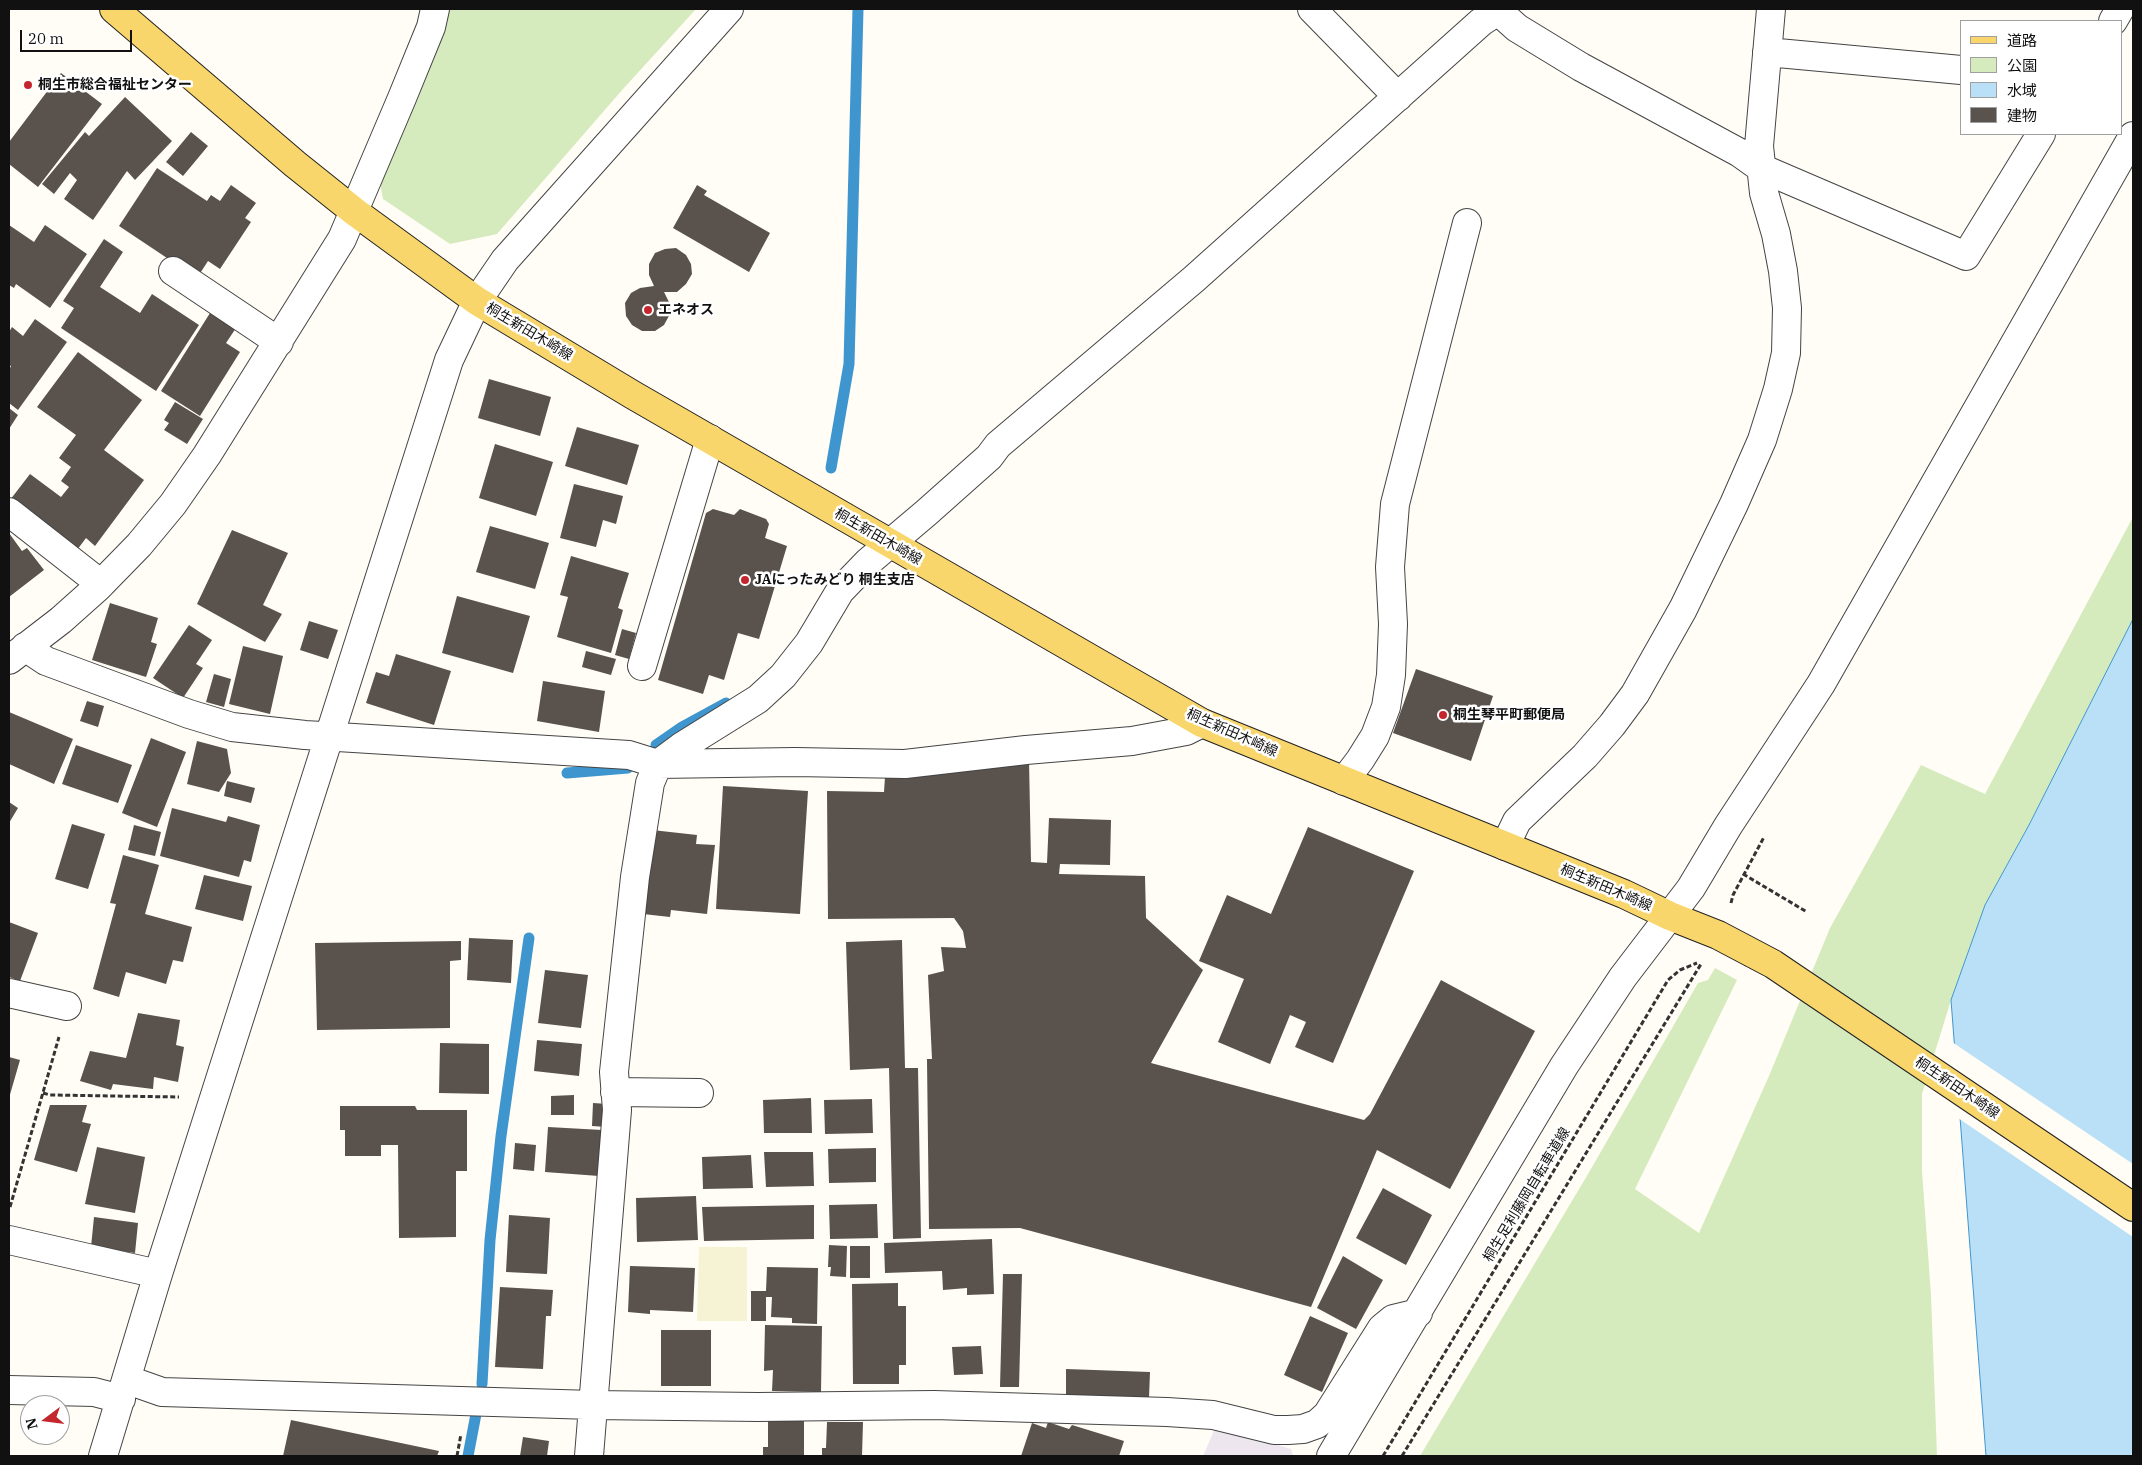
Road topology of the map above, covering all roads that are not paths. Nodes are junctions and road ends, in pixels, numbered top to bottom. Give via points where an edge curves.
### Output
1 (114, 9) edge
2 (435, 9) edge
3 (729, 9) edge
4 (1312, 9) edge
5 (1771, 9) edge
6 (1498, 10) edge
7 (1767, 52) junction
8 (1960, 70) edge
9 (1398, 97) junction
10 (2040, 135) edge
11 (2133, 136) edge
12 (1761, 168) junction
13 (355, 212) junction
14 (1467, 223) dead end
15 (173, 271) dead end
16 (477, 301) junction
17 (279, 342) junction
18 (710, 439) junction
19 (9, 512) edge
20 (890, 544) junction
21 (101, 584) junction
22 (17, 654) edge
23 (642, 666) dead end
24 (1202, 723) junction
25 (328, 737) junction
26 (658, 764) junction
27 (1344, 781) junction
28 (1505, 846) junction
29 (1670, 916) junction
30 (9, 993) edge
31 (68, 1006) road end
32 (615, 1092) junction
33 (699, 1093) dead end
34 (2133, 1207) edge
35 (9, 1240) edge
36 (158, 1274) junction
37 (1418, 1313) junction
38 (9, 1390) edge
39 (124, 1390) junction
40 (593, 1405) junction
41 (103, 1456) edge
42 (589, 1456) edge
43 (1331, 1456) edge

1 - 13 main road, 桐生新田木崎線
2 - 13 street via 424,44
3 - 16 street via 532,228
4 - 9 street
5 - 7 street
6 - 9 street
6 - 12 street via 1517,28 1581,67 1740,153
7 - 8 street
7 - 12 street via 1759,146
9 - 20 street via 1194,279 998,445 989,457
10 - 12 street via 1966,256
11 - 29 street via 1821,684
12 - 28 street via 1764,193 1778,243 1787,308 1786,353 1762,440 1687,600 1635,694 1585,756 1517,821
13 - 16 main road, 桐生新田木崎線
13 - 17 street via 336,251
14 - 27 street via 1395,504 1390,567 1391,675 1386,707 1375,736
15 - 17 street
16 - 18 main road, 桐生新田木崎線
16 - 25 street via 449,360
17 - 21 street via 173,504 140,545
18 - 20 main road, 桐生新田木崎線
18 - 23 street
19 - 21 street
20 - 24 main road, 桐生新田木崎線
20 - 26 street via 840,591 810,643 784,676 758,699
21 - 22 street
22 - 25 street via 46,661 232,727
24 - 26 street via 1186,731 1132,741 906,764
24 - 27 main road, 桐生新田木崎線
25 - 26 street via 629,755
25 - 36 street
26 - 32 street via 650,783 634,877 614,1072
27 - 28 main road, 桐生新田木崎線
28 - 29 main road, 桐生新田木崎線
29 - 34 main road, 桐生新田木崎線 via 1773,964
29 - 37 street via 1623,976 1564,1066
30 - 31 street
32 - 33 street
32 - 40 street
35 - 36 street
36 - 39 street
37 - 40 street via 1394,1319 1382,1328 1327,1415 1317,1424 1303,1429 1274,1430 1213,1415 1167,1412 934,1405
37 - 43 street
38 - 39 street
39 - 40 street
39 - 41 street
40 - 42 street

